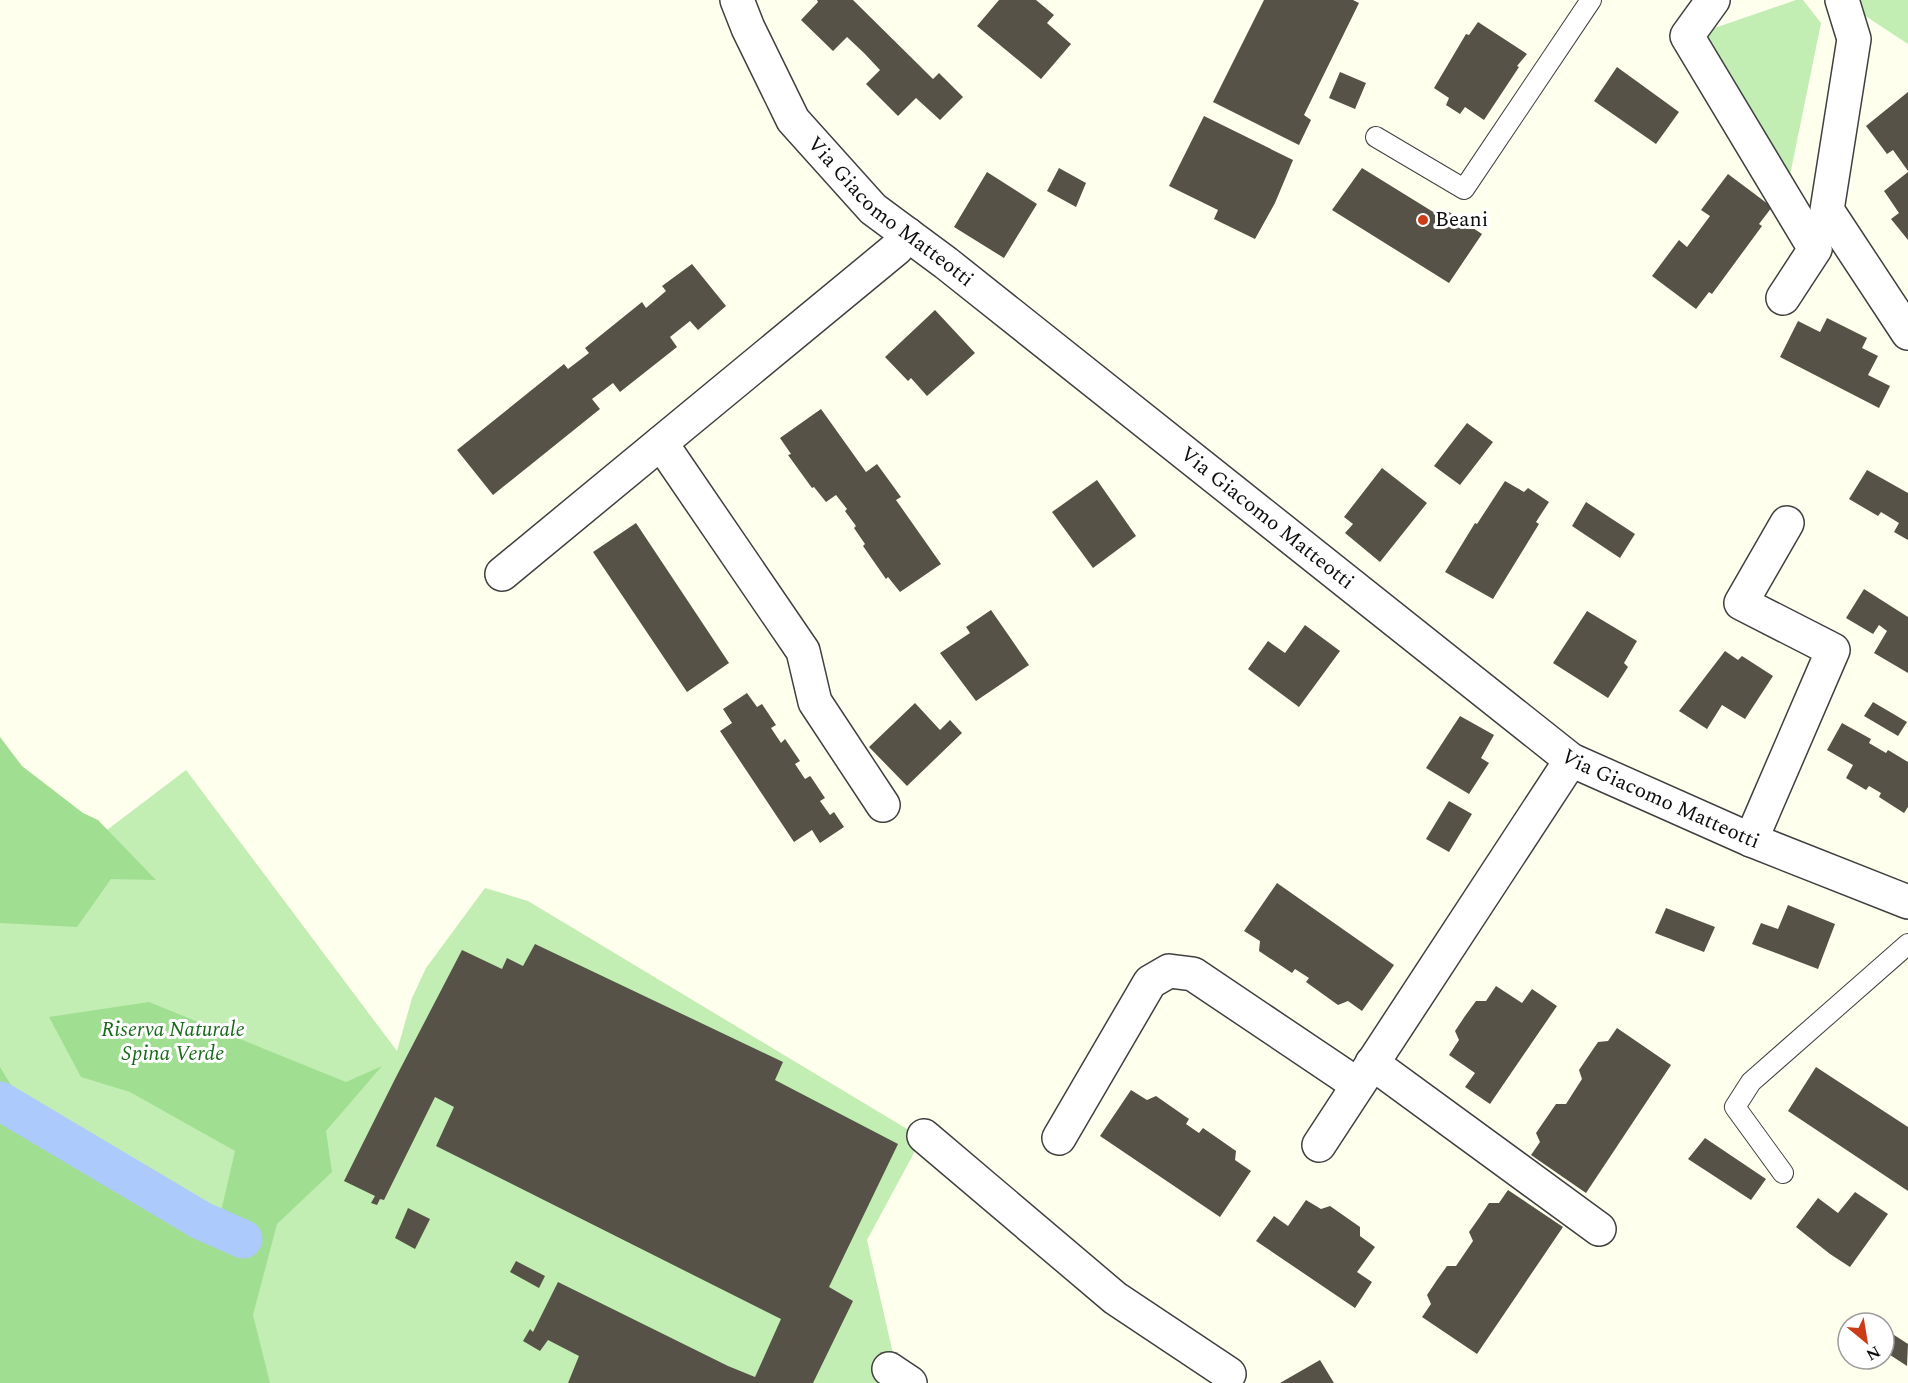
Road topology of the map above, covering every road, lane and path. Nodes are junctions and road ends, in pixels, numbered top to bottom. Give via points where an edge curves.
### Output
1 (737, 0) edge
2 (1591, 0) edge
3 (1713, 0) edge
4 (1842, 0) edge
5 (1376, 137) dead end
6 (907, 234) junction
7 (1783, 298) dead end
8 (1908, 333) edge
9 (661, 443) junction
10 (1787, 523) dead end
11 (502, 574) dead end
12 (1571, 760) junction
13 (883, 805) dead end
14 (1751, 840) junction
15 (1908, 902) edge
16 (1908, 944) edge
17 (1365, 1074) junction
18 (924, 1136) dead end
19 (1059, 1138) dead end
20 (1319, 1144) dead end
21 (1783, 1173) dead end
22 (1599, 1229) dead end
23 (1229, 1374) dead end

1 - 6 street, Via Giacomo Matteotti via 793,120 873,209
2 - 5 lane via 1464,189
3 - 7 street via 1687,36 1815,249
4 - 8 street via 1854,39 1827,210
6 - 9 street via 897,248
6 - 12 street, Via Giacomo Matteotti
9 - 11 street
9 - 13 street via 803,651 815,702
10 - 14 street via 1741,603 1833,650
12 - 14 street, Via Giacomo Matteotti
12 - 17 street
14 - 15 street, Via Giacomo Matteotti
16 - 21 lane via 1751,1082 1735,1107
17 - 19 street via 1193,974 1169,971 1150,982
17 - 20 street
17 - 22 street
18 - 23 street via 1115,1298

